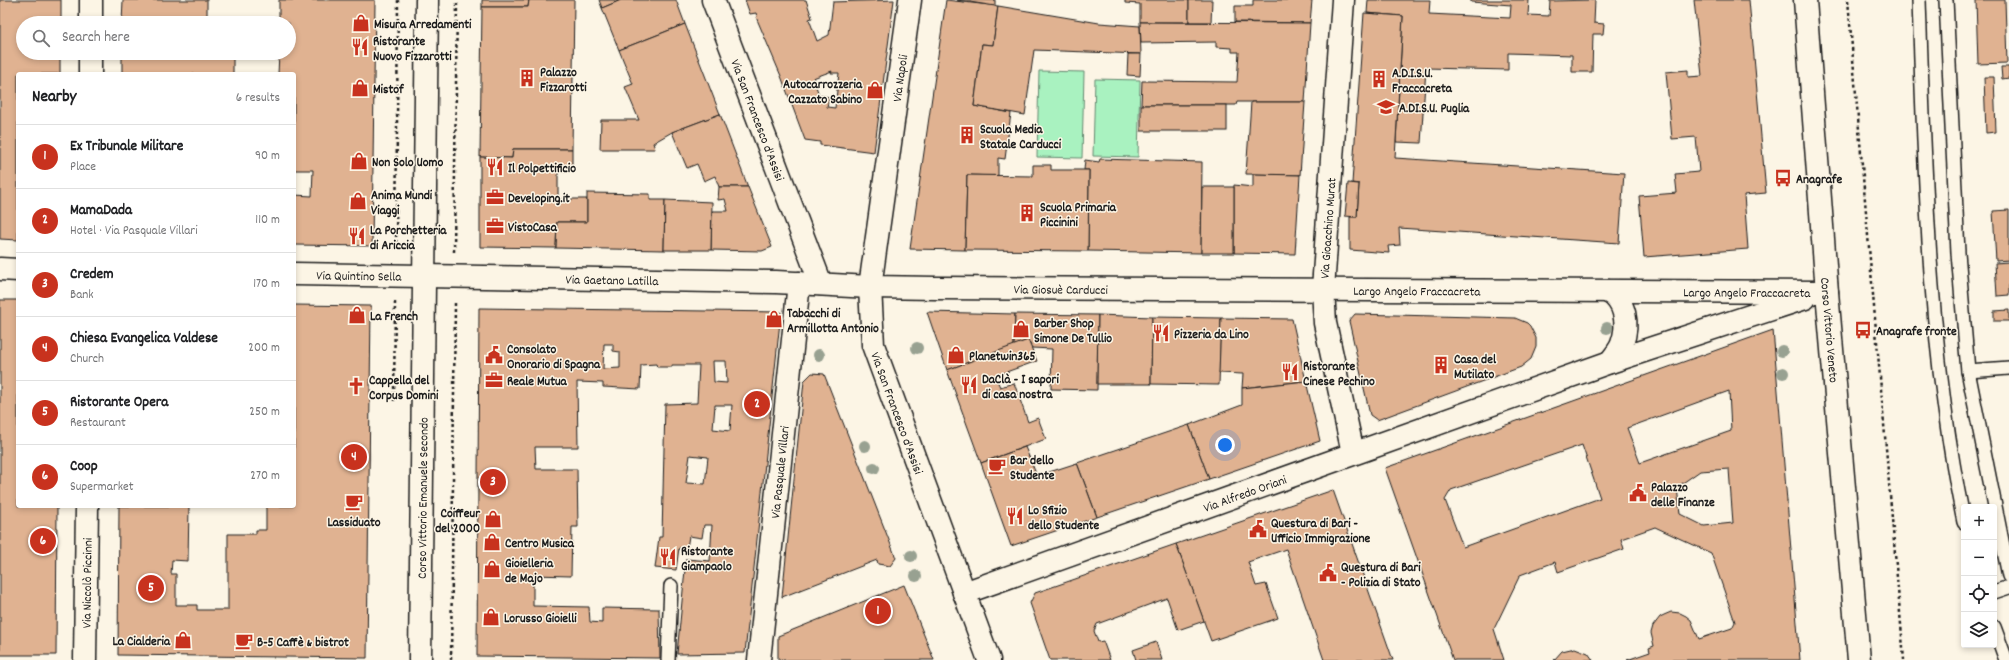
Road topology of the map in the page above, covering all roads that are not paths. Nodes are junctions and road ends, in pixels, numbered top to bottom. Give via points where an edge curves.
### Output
1 (91, 0) edge
2 (428, 0) edge
3 (713, 0) edge
4 (910, 0) edge
5 (1343, 0) edge
6 (1805, 0) edge
7 (1919, 0) edge
8 (1946, 0) edge
9 (90, 16) edge
10 (90, 60) edge
11 (90, 72) edge
12 (888, 155) joint
13 (0, 269) edge
14 (16, 270) edge
15 (296, 274) edge
16 (424, 276) junction
17 (799, 283) junction
18 (821, 284) junction
19 (870, 287) junction
20 (1323, 289) junction
21 (1607, 291) junction
22 (1827, 292) junction
23 (1610, 362) junction
24 (2009, 368) edge
25 (1968, 371) junction
26 (1526, 393) joint
27 (1353, 454) junction
28 (1961, 505) edge
29 (87, 508) edge
30 (2009, 576) edge
31 (671, 586) dead end
32 (2009, 587) edge
33 (1997, 591) edge
34 (964, 592) junction
35 (1997, 635) edge
36 (86, 660) edge
37 (420, 660) edge
38 (668, 660) edge
39 (759, 660) edge
40 (989, 660) edge
41 (1859, 660) edge
42 (2006, 660) edge

1 - 9 street
2 - 16 street, Corso Vittorio Emanuele Secondo
3 - 18 street, Via San Francesco d'Assisi
4 - 12 street, Via Napoli
5 - 20 street, Via Gioacchino Murat
6 - 22 street, Corso Vittorio Veneto
7 - 28 lane via 1925,179 1935,333 1946,422
8 - 25 lane via 1958,253
10 - 11 street
12 - 19 street, Via San Francesco d'Assisi
13 - 14 street
15 - 16 street, Via Quintino Sella
16 - 17 street, Via Gaetano Latilla
16 - 37 street, Corso Vittorio Emanuele Secondo
17 - 18 street, Via Giosuè Carducci
17 - 39 street, Via Pasquale Villari
18 - 19 street, Via Giosuè Carducci
19 - 20 street, Via Giosuè Carducci
19 - 34 street, Via San Francesco d'Assisi via 873,344
20 - 21 street, Largo Angelo Fraccacreta
20 - 27 street, Via Gioacchino Murat via 1325,323
21 - 22 street, Largo Angelo Fraccacreta
21 - 23 street via 1616,296 1623,306 1625,324 1622,345
22 - 23 street, Largo Angelo Fraccacreta via 1776,306
22 - 41 street, Corso Vittorio Veneto
23 - 26 street, Largo Angelo Fraccacreta
24 - 25 lane
25 - 30 lane
26 - 27 street, Via Alfredo Oriani
27 - 34 street, Via Alfredo Oriani
29 - 36 street, Via Niccolò Piccinni
31 - 38 lane
32 - 33 lane
34 - 40 street, Via San Francesco d'Assisi
35 - 42 lane

